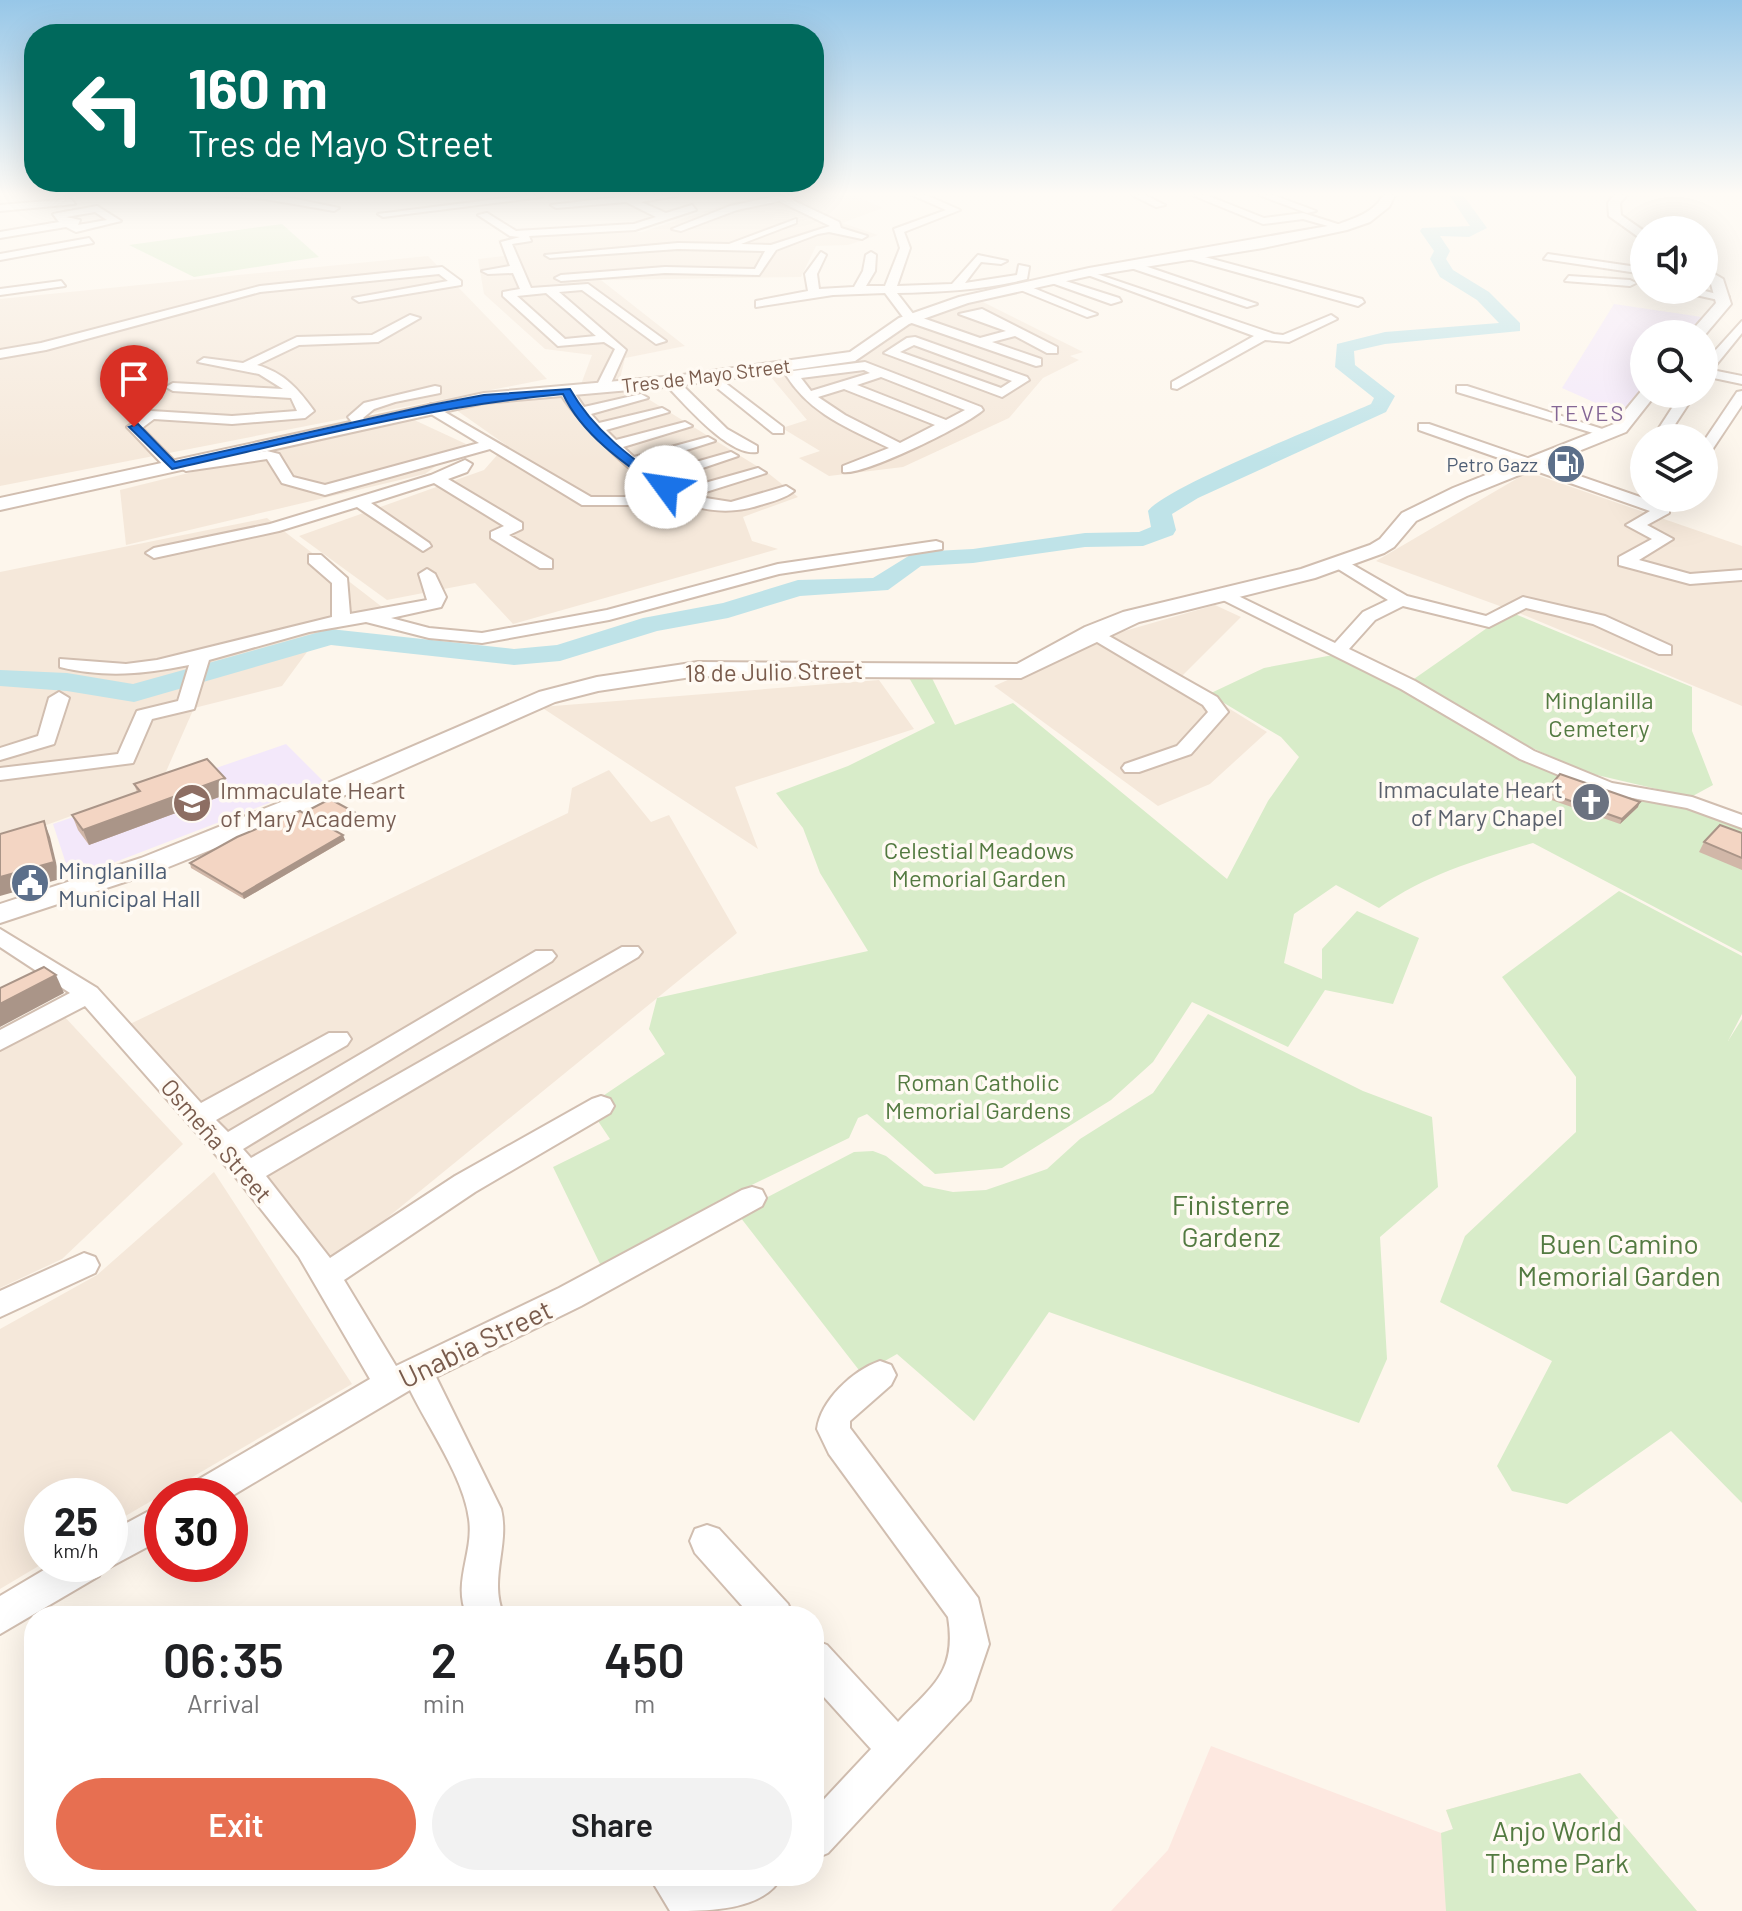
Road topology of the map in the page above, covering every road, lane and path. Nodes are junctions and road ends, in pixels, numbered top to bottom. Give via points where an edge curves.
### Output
1 (60, 284) edge
2 (294, 284) edge
3 (449, 284) edge
4 (513, 284) edge
5 (539, 284) edge
6 (560, 284) edge
7 (572, 284) edge
8 (813, 284) edge
9 (861, 284) edge
10 (892, 284) edge
11 (967, 284) edge
12 (995, 284) edge
13 (1034, 284) edge
14 (1065, 284) edge
15 (1126, 284) edge
16 (1191, 284) edge
17 (1293, 284) edge
18 (1339, 284) edge
19 (1022, 287) junction
20 (1350, 287) dead end
21 (547, 288) junction
22 (858, 290) junction
23 (889, 291) junction
24 (1718, 291) edge
25 (0, 292) edge
26 (964, 292) junction
27 (814, 293) junction
28 (359, 298) dead end
29 (1115, 301) dead end
30 (1358, 302) dead end
31 (760, 304) dead end
32 (1251, 304) dead end
33 (1742, 307) edge
34 (1091, 314) dead end
35 (414, 318) dead end
36 (910, 318) junction
37 (1331, 319) dead end
38 (1742, 325) edge
39 (1263, 336) junction
40 (608, 338) junction
41 (979, 342) junction
42 (116, 343) dead end
43 (633, 347) junction
44 (1052, 350) dead end
45 (24, 351) junction
46 (945, 353) junction
47 (0, 354) edge
48 (1718, 355) edge
49 (204, 362) dead end
50 (1036, 362) dead end
51 (913, 363) junction
52 (244, 367) junction
53 (882, 373) junction
54 (711, 376) junction
55 (1718, 376) edge
56 (1742, 381) edge
57 (671, 382) junction
58 (845, 385) junction
59 (1177, 385) dead end
60 (173, 387) dead end
61 (602, 387) junction
62 (1462, 389) dead end
63 (435, 390) dead end
64 (566, 391) junction
65 (297, 394) junction
66 (1742, 395) edge
67 (809, 396) junction
68 (641, 398) dead end
69 (1452, 402) dead end
70 (431, 408) junction
71 (1638, 408) edge
72 (581, 412) junction
73 (662, 412) dead end
74 (232, 420) junction
75 (362, 425) junction
76 (947, 425) junction
77 (685, 426) dead end
78 (1424, 427) dead end
79 (596, 428) junction
80 (778, 430) dead end
81 (1718, 431) edge
82 (1608, 433) junction
83 (708, 441) dead end
84 (1583, 443) junction
85 (489, 445) junction
86 (612, 445) junction
87 (900, 448) junction
88 (752, 449) dead end
89 (240, 450) junction
90 (453, 456) junction
91 (731, 456) dead end
92 (628, 463) junction
93 (1531, 465) junction
94 (172, 466) junction
95 (848, 469) dead end
96 (144, 472) junction
97 (758, 473) dead end
98 (436, 478) junction
99 (651, 480) junction
100 (786, 491) dead end
101 (681, 495) junction
102 (358, 501) junction
103 (650, 502) dead end
104 (0, 504) edge
105 (423, 546) dead end
106 (936, 546) dead end
107 (154, 553) dead end
108 (315, 559) dead end
109 (1341, 563) junction
110 (546, 564) dead end
111 (427, 574) dead end
112 (1742, 575) edge
113 (1224, 596) junction
114 (1401, 600) junction
115 (371, 618) junction
116 (341, 623) junction
117 (1093, 632) junction
118 (1665, 650) dead end
119 (1336, 652) junction
120 (67, 663) dead end
121 (198, 668) junction
122 (59, 698) dead end
123 (0, 754) edge
124 (1132, 768) dead end
125 (0, 774) edge
126 (1742, 822) edge
127 (0, 914) edge
128 (0, 936) edge
129 (630, 952) dead end
130 (544, 956) dead end
131 (88, 994) junction
132 (338, 1039) dead end
133 (0, 1041) edge
134 (601, 1106) dead end
135 (199, 1117) junction
136 (225, 1147) junction
137 (248, 1173) junction
138 (752, 1198) dead end
139 (84, 1265) dead end
140 (327, 1276) junction
141 (0, 1305) edge
142 (880, 1375) dead end
143 (403, 1377) junction
144 (232, 1478) edge
145 (707, 1541) dead end
146 (57, 1582) edge
147 (479, 1606) edge
148 (766, 1606) edge
149 (0, 1616) edge
150 (824, 1669) edge
151 (898, 1750) junction
152 (824, 1828) edge
153 (678, 1886) edge
154 (743, 1886) edge
155 (697, 1911) edge

1 - 25 street
2 - 45 street via 154,311
3 - 28 street
4 - 40 street via 507,294 562,343
5 - 21 street
6 - 21 street
7 - 43 street via 584,286 660,341
8 - 27 street
9 - 22 street
10 - 23 street
11 - 26 street
12 - 26 street
13 - 19 street, Tres de Mayo Street
14 - 29 street
15 - 39 street
16 - 32 street
17 - 30 street
18 - 20 street
19 - 26 street, Tres de Mayo Street
19 - 34 street
21 - 40 street
22 - 23 street
22 - 27 street
23 - 26 street
23 - 36 street
24 - 33 street
26 - 36 street, Tres de Mayo Street
27 - 31 street
35 - 52 street via 374,339 297,341
36 - 41 street
36 - 54 street, Tres de Mayo Street via 855,356
37 - 39 street via 1285,339
38 - 48 street
39 - 59 street
40 - 43 street
41 - 44 street via 1011,330
41 - 46 street
41 - 50 street
42 - 45 street
43 - 61 street
45 - 47 street
46 - 51 street
46 - 51 street via 915,341 890,353
46 - 51 street via 1022,380 1002,393
49 - 52 street
51 - 53 street
52 - 65 street via 262,369
53 - 58 street
53 - 67 street via 864,366 792,376
53 - 76 street via 976,409
54 - 57 street, Tres de Mayo Street
54 - 80 street
55 - 56 street
57 - 61 street, Tres de Mayo Street
57 - 88 street via 722,432
58 - 67 street
58 - 76 street
60 - 65 street
61 - 64 street, Tres de Mayo Street
62 - 82 street
63 - 75 street via 369,406 355,417
64 - 70 street, Tres de Mayo Street
64 - 72 street
65 - 74 street via 307,411 300,415
66 - 81 street
67 - 87 street
68 - 72 street
69 - 84 street
70 - 75 street, Tres de Mayo Street
70 - 85 street
71 - 82 street
72 - 79 street
73 - 79 street
74 - 89 street
74 - 94 street via 151,415 141,421 136,431
75 - 89 street, Tres de Mayo Street
76 - 87 street
77 - 86 street
78 - 93 street
79 - 86 street
82 - 84 street
83 - 92 street
84 - 93 street
85 - 90 street
85 - 103 street via 591,503
86 - 92 street
87 - 95 street
89 - 94 street, Tres de Mayo Street
90 - 96 street via 325,490 287,480 274,457 267,455
90 - 98 street via 466,465
91 - 99 street
92 - 99 street
93 - 109 street, 18 de Julio Street via 1409,517 1387,543
93 - 112 street via 1663,509 1634,525 1665,539 1624,559 1627,562 1690,579
94 - 96 street, Tres de Mayo Street
96 - 104 street, Tres de Mayo Street
97 - 101 street
98 - 102 street
98 - 110 street via 516,526 497,535
99 - 101 street
100 - 101 street via 733,507
102 - 105 street
102 - 107 street via 273,528
106 - 115 street via 778,569 609,615 482,638 429,633
108 - 116 street via 341,582
109 - 113 street, 18 de Julio Street
109 - 114 street
111 - 115 street via 435,603
113 - 117 street, 18 de Julio Street via 1131,617
113 - 119 street
114 - 118 street via 1489,622 1523,602 1599,620
114 - 119 street via 1369,616
115 - 116 street
116 - 121 street via 309,627
117 - 124 street via 1210,701 1218,712 1184,750
117 - 127 street, 18 de Julio Street via 1021,671 1005,673 753,667 597,684 547,697 151,864
119 - 126 street via 1408,685 1527,755 1607,788 1692,803
120 - 121 street via 105,670
121 - 125 street via 187,705 144,715 126,759
122 - 123 street via 47,740
128 - 131 street, Osmeña Street
129 - 137 street
130 - 136 street
131 - 133 street
131 - 135 street, Osmeña Street
132 - 135 street
134 - 140 street via 465,1184
135 - 136 street, Osmeña Street
136 - 137 street, Osmeña Street
137 - 140 street, Osmeña Street
138 - 143 street, Unabia Street via 570,1297
139 - 141 street
140 - 143 street, Osmeña Street
142 - 151 street via 835,1414 833,1429 965,1610 971,1644 957,1687
143 - 144 street, Unabia Street
143 - 147 street, Osmeña Street via 488,1520
145 - 148 street
146 - 149 street
150 - 151 street
151 - 152 street
153 - 155 street
154 - 155 street

